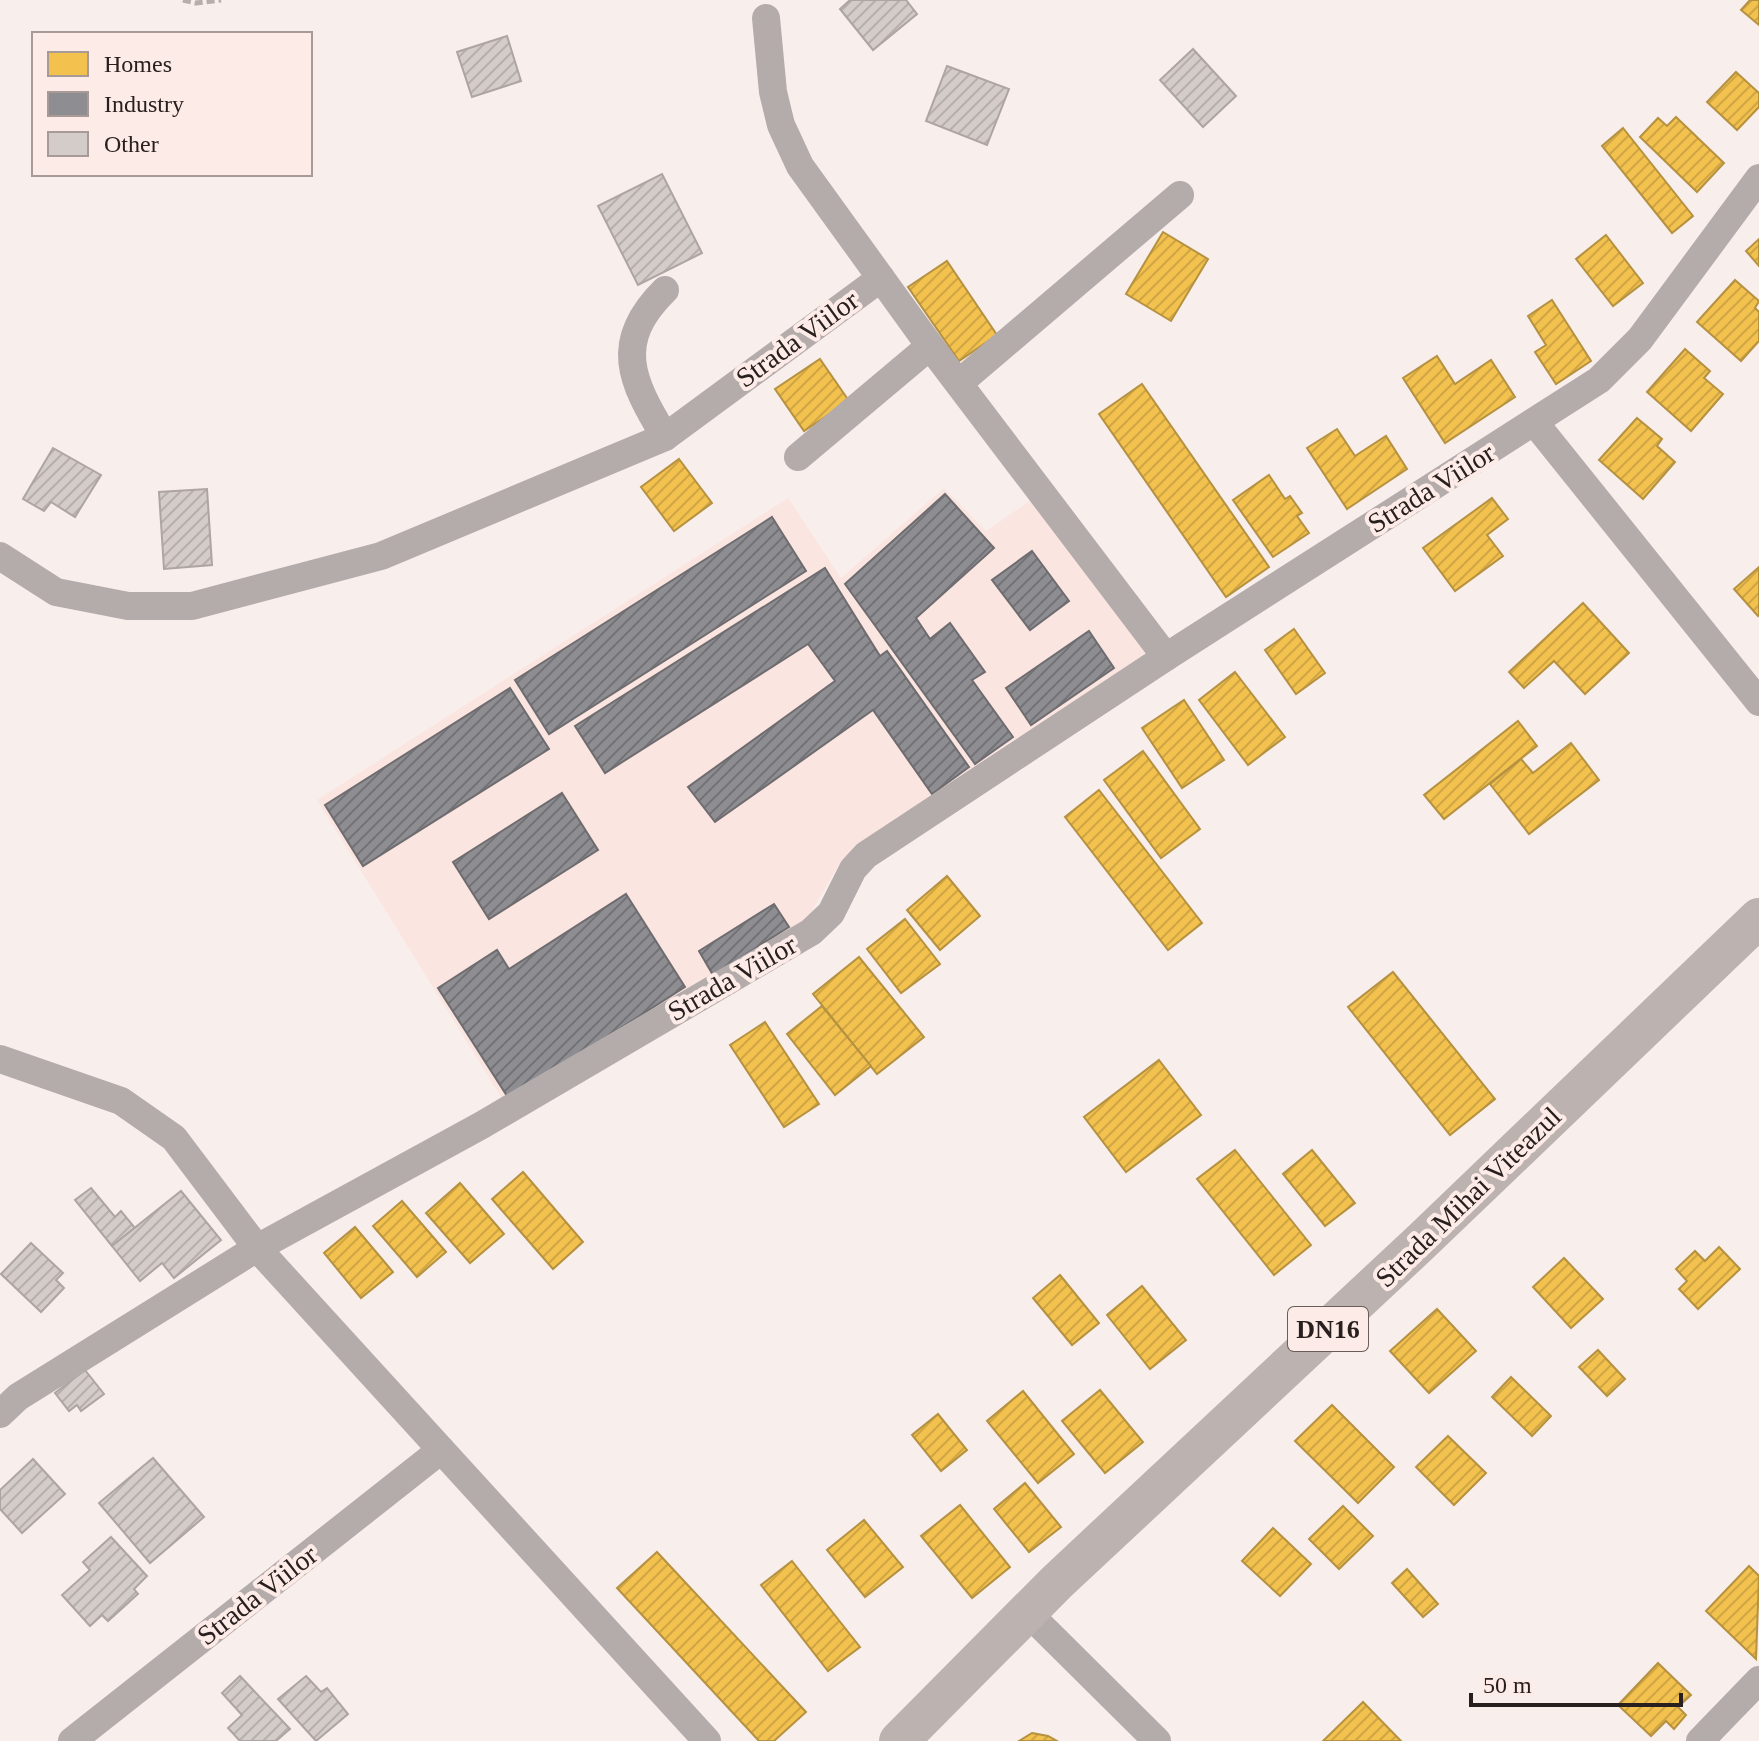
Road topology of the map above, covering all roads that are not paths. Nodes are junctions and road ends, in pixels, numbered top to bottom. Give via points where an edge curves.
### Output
1 (766, 18) dead end
2 (1759, 178) edge
3 (1180, 195) dead end
4 (881, 278) junction
5 (665, 290) dead end
6 (930, 346) junction
7 (959, 383) junction
8 (1535, 423) junction
9 (665, 437) junction
10 (798, 457) dead end
11 (0, 556) edge
12 (1166, 657) junction
13 (1759, 702) edge
14 (1759, 918) edge
15 (0, 1059) edge
16 (257, 1248) junction
17 (0, 1414) edge
18 (441, 1450) junction
19 (1027, 1612) junction
20 (1759, 1680) edge
21 (72, 1741) edge
22 (707, 1741) edge
23 (899, 1741) edge
24 (1157, 1741) edge
25 (1700, 1741) edge

1 - 4 street, Strada Viilor via 781,125 800,166
2 - 8 street, Strada Viilor via 1640,339 1599,380
3 - 7 street
4 - 6 street, Strada Viilor
4 - 9 street, Strada Viilor
5 - 9 street via 644,310 632,339 632,377
6 - 7 street, Strada Viilor
6 - 10 street
7 - 12 street, Strada Viilor
8 - 12 street, Strada Viilor
8 - 13 street
9 - 11 street, Strada Viilor via 381,556 192,606 128,606 56,592
12 - 16 street, Strada Viilor via 866,855 831,913 811,932 482,1125
14 - 19 highway, Strada Mihai Viteazul / DN16
15 - 16 street via 121,1101 174,1138
16 - 17 street, Strada Viilor via 18,1397
16 - 18 street
18 - 21 street, Strada Viilor
18 - 22 street
19 - 23 highway, Strada Mihai Viteazul / DN16
19 - 24 street
20 - 25 street

